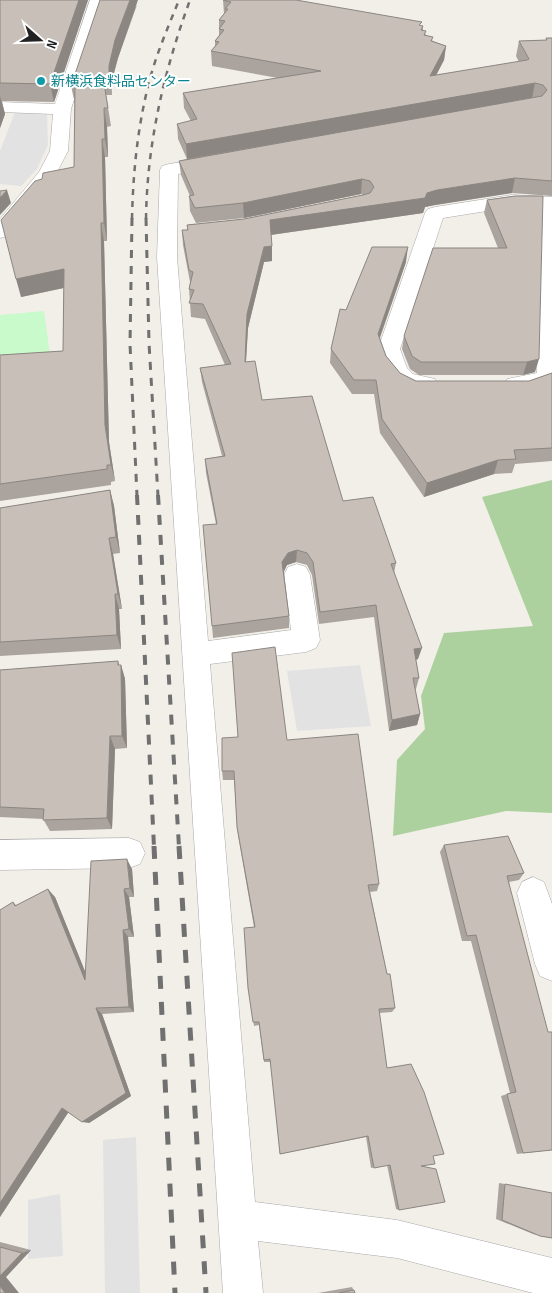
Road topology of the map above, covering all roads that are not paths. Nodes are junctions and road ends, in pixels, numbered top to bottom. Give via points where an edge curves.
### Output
1 (98, 0) edge
2 (0, 107) edge
3 (62, 109) junction
4 (233, 160) edge
5 (551, 203) edge
6 (0, 232) edge
7 (450, 385) edge
8 (496, 385) edge
9 (297, 575) dead end
10 (195, 654) junction
11 (129, 853) dead end
12 (0, 855) edge
13 (533, 893) dead end
14 (552, 964) edge
15 (237, 1219) junction
16 (552, 1278) edge
17 (243, 1293) edge

1 - 3 street
2 - 3 street
3 - 6 street via 59,151 47,174
4 - 10 street via 169,170 177,233
5 - 7 street via 512,201 435,213 388,349 398,374 413,385
5 - 8 street via 548,377 524,385
9 - 10 street via 306,640
10 - 15 street
11 - 12 street
13 - 14 street
15 - 16 street via 397,1239
15 - 17 street

